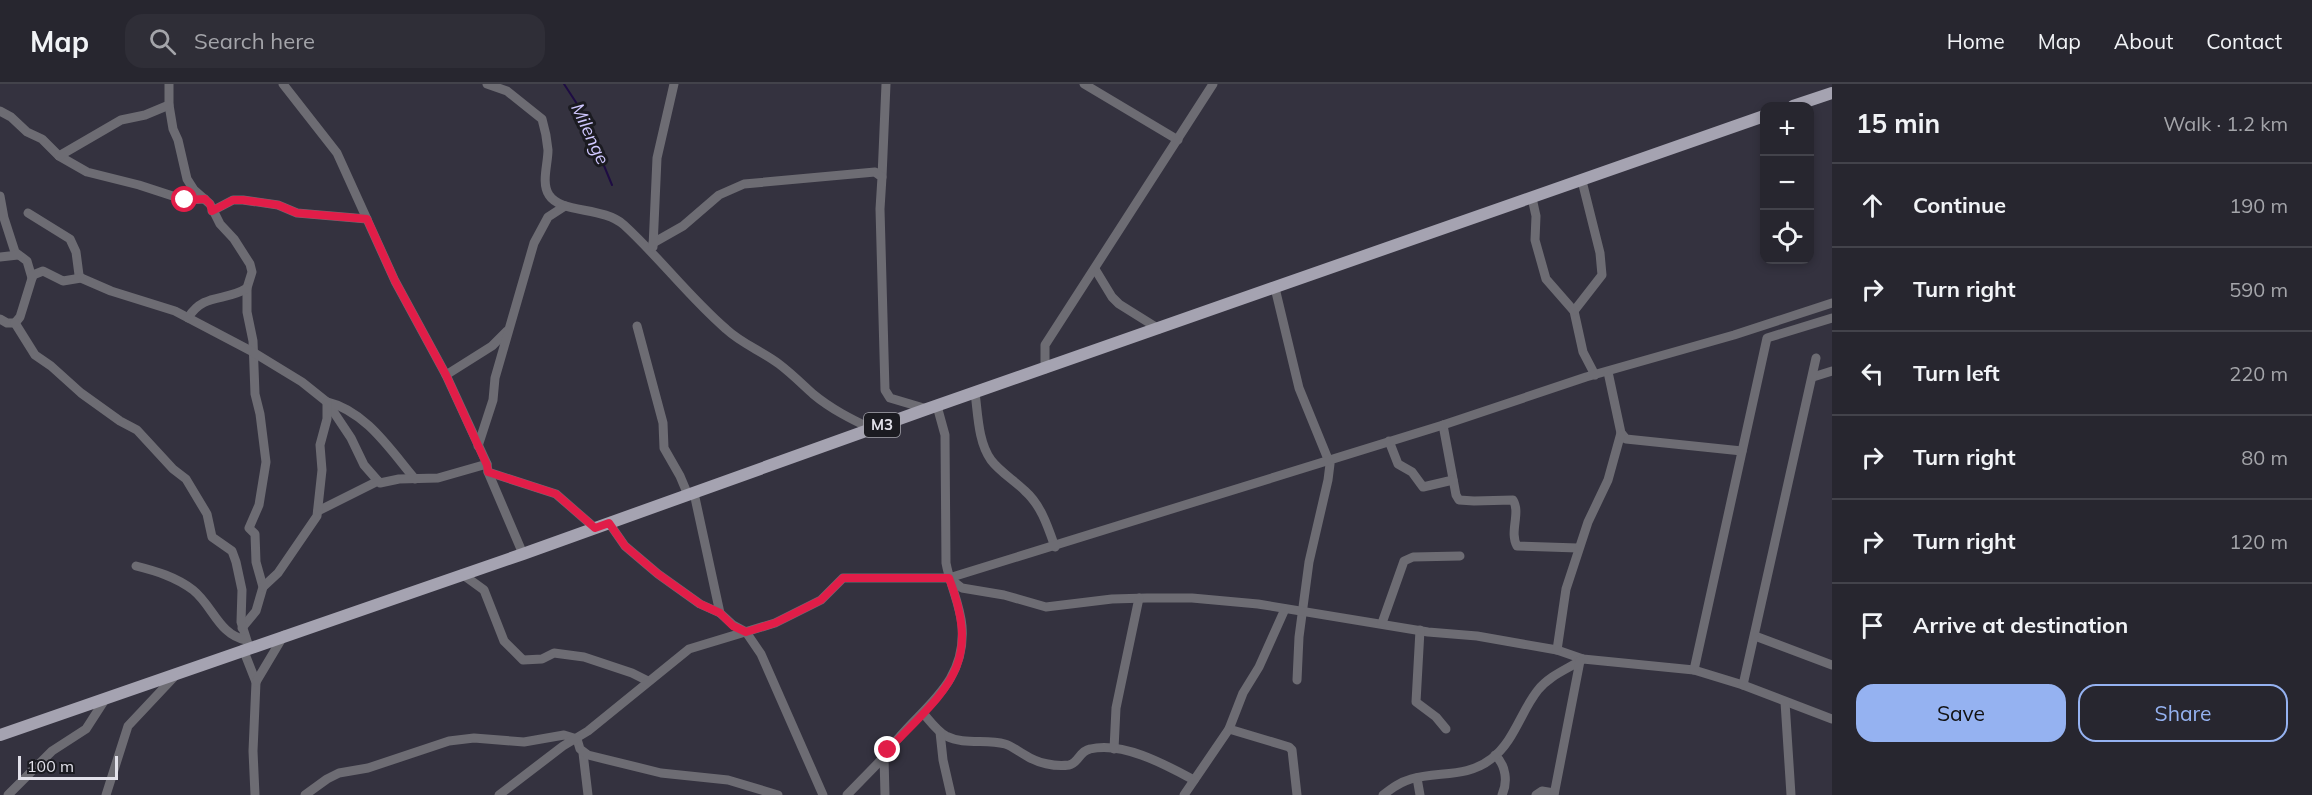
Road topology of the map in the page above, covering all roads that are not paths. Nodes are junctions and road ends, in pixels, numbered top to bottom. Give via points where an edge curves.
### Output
1 (169, 84) edge
2 (284, 84) edge
3 (487, 84) edge
4 (674, 84) edge
5 (886, 84) edge
6 (1084, 84) edge
7 (1213, 84) edge
8 (1832, 93) edge
9 (1805, 102) edge
10 (169, 105) junction
11 (0, 111) edge
12 (1760, 118) edge
13 (1178, 140) junction
14 (59, 156) junction
15 (882, 177) junction
16 (1582, 181) junction
17 (0, 196) edge
18 (1532, 198) junction
19 (205, 199) junction
20 (565, 206) junction
21 (212, 211) junction
22 (28, 213) dead end
23 (367, 219) junction
24 (653, 248) junction
25 (18, 255) junction
26 (0, 257) edge
27 (1095, 268) junction
28 (32, 278) junction
29 (81, 278) junction
30 (247, 288) junction
31 (1275, 288) junction
32 (1832, 303) edge
33 (1574, 311) junction
34 (188, 318) junction
35 (1832, 318) edge
36 (0, 319) edge
37 (15, 323) junction
38 (637, 326) dead end
39 (1762, 326) junction
40 (510, 327) junction
41 (1159, 329) junction
42 (1767, 338) junction
43 (253, 352) junction
44 (1816, 358) dead end
45 (1044, 369) junction
46 (1608, 372) junction
47 (1832, 372) edge
48 (446, 375) junction
49 (1595, 375) junction
50 (1813, 377) junction
51 (975, 393) junction
52 (327, 402) junction
53 (932, 408) junction
54 (1443, 425) junction
55 (872, 429) junction
56 (1621, 433) junction
57 (1389, 441) junction
58 (478, 446) junction
59 (1743, 451) junction
60 (1327, 461) junction
61 (487, 468) junction
62 (415, 479) junction
63 (1453, 480) junction
64 (378, 481) junction
65 (691, 494) junction
66 (318, 511) junction
67 (609, 523) junction
68 (595, 528) junction
69 (1055, 547) junction
70 (1578, 548) junction
71 (523, 554) junction
72 (1460, 556) dead end
73 (136, 566) dead end
74 (462, 574) junction
75 (949, 578) junction
76 (263, 587) junction
77 (1139, 598) junction
78 (1285, 609) junction
79 (1304, 610) junction
80 (720, 613) junction
81 (1382, 623) junction
82 (243, 628) junction
83 (1420, 630) junction
84 (746, 632) junction
85 (284, 635) junction
86 (1755, 636) junction
87 (246, 646) junction
88 (1557, 650) junction
89 (1582, 660) junction
90 (1832, 665) edge
91 (1694, 670) junction
92 (177, 673) junction
93 (1297, 680) dead end
94 (648, 681) junction
95 (256, 682) junction
96 (1743, 686) junction
97 (106, 698) junction
98 (1785, 702) junction
99 (923, 713) junction
100 (1832, 719) edge
101 (1229, 729) junction
102 (1446, 729) dead end
103 (940, 732) junction
104 (0, 735) edge
105 (577, 739) junction
106 (1114, 749) junction
107 (584, 753) junction
108 (1495, 756) junction
109 (884, 757) junction
110 (1417, 778) junction
111 (1194, 780) junction
112 (1554, 794) edge
113 (8, 795) edge
114 (106, 795) edge
115 (255, 795) edge
116 (305, 795) edge
117 (500, 795) edge
118 (588, 795) edge
119 (778, 795) edge
120 (823, 795) edge
121 (847, 795) edge
122 (885, 795) edge
123 (951, 795) edge
124 (1184, 795) edge
125 (1297, 795) edge
126 (1383, 795) edge
127 (1420, 795) edge
128 (1502, 795) edge
129 (1536, 795) edge
130 (1791, 795) edge

1 - 10 street
2 - 23 street via 337,153
3 - 20 street via 507,91 542,119 548,151 546,188 551,198
4 - 24 street via 657,158
5 - 15 street
6 - 13 street
7 - 13 street
8 - 9 main road
10 - 14 street via 121,120
10 - 19 street via 187,179
11 - 14 street via 42,139
12 - 16 main road, M3
13 - 27 street
14 - 19 street via 91,173 185,200
15 - 24 street via 870,171 744,184 719,195
15 - 53 street via 885,390 890,398
16 - 18 main road, M3
16 - 33 street via 1602,275
17 - 25 street
18 - 31 main road, M3
18 - 33 street via 1535,240 1546,279
19 - 21 street
20 - 24 street via 613,217
20 - 40 street via 548,217 534,243
21 - 23 street via 233,200 243,200 278,205 297,213
21 - 30 street via 250,264 252,276
22 - 29 street via 70,239
23 - 48 street via 395,281
24 - 55 street via 670,274 741,342 777,362 844,416
25 - 26 street
25 - 28 street via 27,261
27 - 41 street via 1119,304
27 - 45 street via 1045,345
28 - 29 street via 43,271 63,281
28 - 37 street
29 - 34 street
30 - 34 street via 201,304
30 - 43 street
31 - 41 main road, M3
31 - 60 street via 1299,388
32 - 39 street
33 - 49 street via 1583,352
34 - 43 street
35 - 42 street
36 - 37 street
37 - 82 street via 35,355 81,393 137,430 186,479 207,514 212,537 232,551 241,580
38 - 65 street via 663,423 664,448
39 - 42 street
39 - 46 street
40 - 48 street via 492,346
40 - 58 street
41 - 45 main road, M3
42 - 59 street
43 - 52 street
43 - 76 street via 266,462 259,505 249,528 255,534 256,562
44 - 50 street
45 - 51 main road, M3
46 - 49 street
46 - 56 street
47 - 50 street
48 - 58 street
49 - 54 street
50 - 86 street
51 - 53 main road, M3
51 - 69 street via 985,450 1037,504
52 - 62 street via 344,408 374,431
52 - 64 street via 364,465
52 - 66 street via 320,444
53 - 55 main road, M3
53 - 75 street via 945,435 945,543
54 - 57 street
54 - 63 street
55 - 65 main road, M3
56 - 59 street via 1629,440
56 - 70 street via 1608,480
57 - 60 street
57 - 63 street via 1398,464 1412,472 1423,487
58 - 61 street
59 - 91 street
60 - 69 street
60 - 79 street via 1329,480 1309,562
61 - 62 street
61 - 68 street via 556,494
61 - 71 street
62 - 64 street
63 - 70 street via 1459,500 1515,502 1517,546
64 - 66 street
65 - 67 main road, M3
65 - 80 street
66 - 76 street via 278,573
67 - 68 main road, M3
67 - 80 street via 625,546 658,574 700,604
68 - 71 main road, M3
69 - 75 street
70 - 88 street via 1563,603
71 - 74 main road, M3
72 - 81 street via 1413,557 1404,561
73 - 87 street via 193,590 229,634
74 - 85 main road, M3
74 - 94 street via 484,590 504,641 523,660 554,653 584,657
75 - 77 street via 962,588 1046,608
75 - 84 street via 843,578 821,600 775,623
75 - 99 street via 959,605 962,654 947,686
76 - 82 street via 256,611
77 - 78 street via 1192,598
77 - 106 street via 1116,708
78 - 79 street
78 - 101 street
79 - 81 street
79 - 93 street
80 - 84 street
81 - 83 street
82 - 87 street
83 - 88 street
83 - 102 street via 1416,702
84 - 94 street via 689,649
84 - 120 street via 761,654
85 - 87 main road, M3
85 - 95 street
86 - 90 street
86 - 96 street
87 - 92 main road, M3
87 - 95 street
88 - 89 street
89 - 91 street
89 - 108 street via 1555,675 1537,692
89 - 112 street
91 - 96 street
92 - 97 main road, M3
92 - 114 street via 128,726
94 - 105 street
95 - 115 street
96 - 98 street
97 - 104 main road, M3
97 - 113 street via 86,729 52,752
98 - 100 street
98 - 130 street
99 - 103 street
99 - 109 street
101 - 111 street
101 - 125 street via 1289,747
103 - 106 street via 962,741 1006,744 1040,763 1069,765 1090,749
103 - 123 street
105 - 107 street
105 - 116 street via 564,735 524,742 474,738 449,741 368,768 339,773
105 - 117 street
106 - 111 street via 1140,754
107 - 118 street
107 - 119 street via 661,773 728,780
108 - 110 street via 1476,769
108 - 128 street via 1503,765 1506,782
109 - 121 street
109 - 122 street
110 - 126 street via 1397,784
110 - 127 street
111 - 124 street
112 - 129 street via 1542,791

